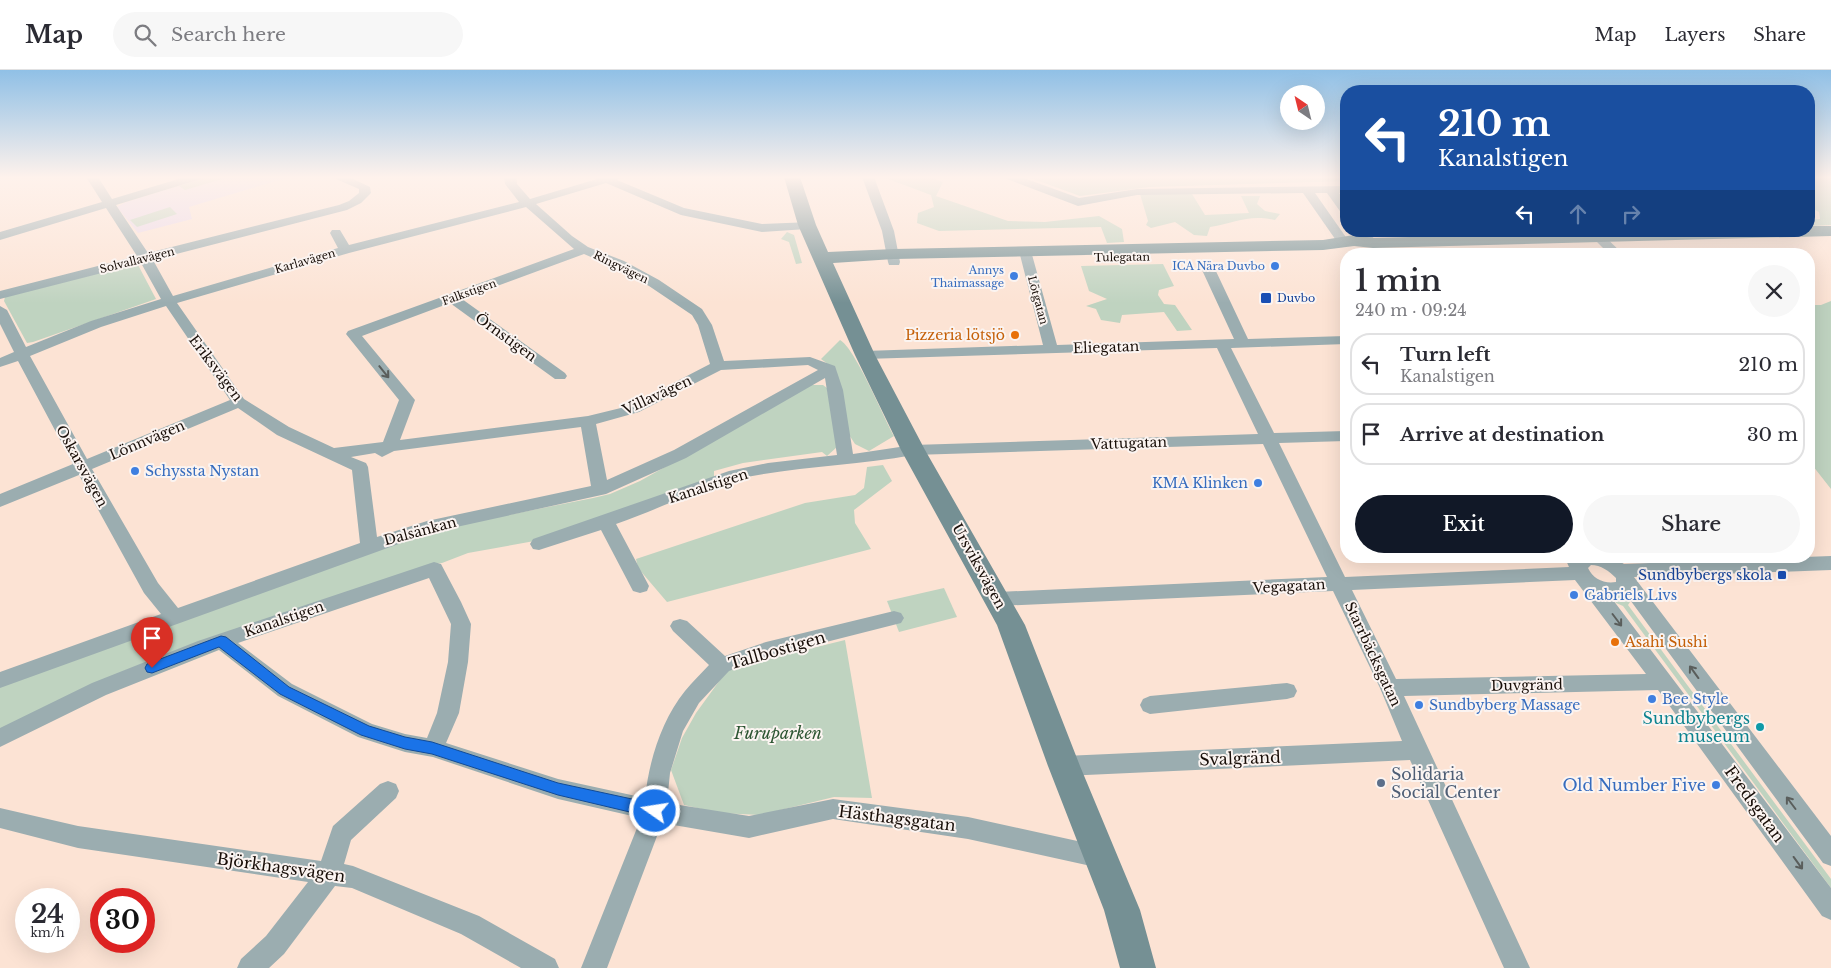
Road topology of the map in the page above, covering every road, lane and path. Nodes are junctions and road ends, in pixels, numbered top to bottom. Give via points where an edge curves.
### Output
1 (58, 219) edge
2 (119, 219) edge
3 (300, 219) edge
4 (466, 219) edge
5 (546, 219) edge
6 (719, 219) edge
7 (804, 219) edge
8 (884, 219) edge
9 (1326, 219) edge
10 (806, 225) junction
11 (336, 233) dead end
12 (1830, 234) edge
13 (1815, 235) edge
14 (0, 236) edge
15 (1490, 237) edge
16 (1558, 237) edge
17 (1769, 237) edge
18 (1373, 244) edge
19 (1607, 245) edge
20 (1340, 248) edge
21 (1346, 248) edge
22 (1391, 248) edge
23 (1449, 248) edge
24 (344, 250) junction
25 (584, 250) junction
26 (1026, 255) junction
27 (145, 258) junction
28 (894, 258) junction
29 (824, 263) junction
30 (1208, 270) dead end
31 (0, 295) edge
32 (452, 298) junction
33 (169, 301) junction
34 (0, 310) edge
35 (1340, 340) edge
36 (1243, 343) junction
37 (1222, 344) junction
38 (1051, 349) junction
39 (21, 353) junction
40 (865, 355) junction
41 (0, 363) edge
42 (718, 366) junction
43 (830, 370) junction
44 (560, 376) dead end
45 (239, 402) junction
46 (588, 422) junction
47 (1340, 436) edge
48 (1268, 438) junction
49 (390, 446) junction
50 (913, 450) junction
51 (330, 454) junction
52 (846, 459) junction
53 (83, 467) junction
54 (360, 467) junction
55 (600, 490) junction
56 (0, 501) edge
57 (606, 522) junction
58 (539, 544) dead end
59 (369, 546) junction
60 (1831, 563) edge
61 (1616, 568) edge
62 (1580, 569) edge
63 (1339, 584) junction
64 (640, 586) dead end
65 (998, 599) junction
66 (174, 616) junction
67 (894, 618) dead end
68 (680, 626) dead end
69 (221, 641) junction
70 (722, 665) junction
71 (0, 680) edge
72 (1665, 682) junction
73 (1390, 688) junction
74 (1287, 691) dead end
75 (1150, 705) dead end
76 (0, 738) edge
77 (432, 748) junction
78 (1417, 750) junction
79 (1064, 766) junction
80 (388, 791) dead end
81 (655, 811) junction
82 (0, 818) edge
83 (1831, 855) edge
84 (1100, 857) junction
85 (329, 874) junction
86 (1831, 908) edge
87 (250, 968) edge
88 (546, 968) edge
89 (594, 968) edge
90 (1138, 968) edge
91 (1517, 968) edge

1 - 14 street
2 - 27 street, Eriksvägen
3 - 27 street, Solvallavägen
4 - 24 street, Karlavägen
5 - 25 street, Ringvägen
6 - 10 street via 762,228
7 - 10 street, Ursviksvägen
8 - 28 street
9 - 21 street
10 - 29 street, Ursviksvägen
11 - 24 street
12 - 13 street, Tulegatan
15 - 18 street, Tulegatan
16 - 19 street, Tulegatan
17 - 19 street, Tulegatan
18 - 21 street, Tulegatan via 1358,240
18 - 22 street, Tulegatan
19 - 23 street, Tulegatan
20 - 26 street, Tulegatan
24 - 33 street, Karlavägen
25 - 32 street, Falkstigen
25 - 42 street, Ringvägen via 654,283 697,312 705,325
26 - 28 street, Tulegatan
26 - 38 street, Lötgatan
27 - 31 street, Solvallavägen
27 - 33 street, Eriksvägen
28 - 29 street, Tulegatan via 850,264
29 - 40 street, Ursviksvägen
30 - 36 street
32 - 44 street, Örnstigen
32 -> 49 street, Falkstigen via 354,334 407,400
33 - 39 street, Karlavägen
33 - 45 street, Eriksvägen
34 - 39 street, Oskarsvägen
35 - 36 street, Eliegatan
36 - 37 street, Eliegatan
37 - 38 street, Eliegatan
37 - 48 street, Starrbäcksgatan
38 - 40 street, Eliegatan
39 - 41 street, Karlavägen
39 - 53 street, Oskarsvägen
40 - 50 street, Ursviksvägen
42 - 43 street, Villavägen via 810,361
42 - 46 street, Villavägen via 634,409
43 - 52 street
43 - 55 street, Dalsänkan via 680,454
45 - 51 street, Eriksvägen via 283,432
45 - 53 street, Lönnvägen
46 - 49 street, Villavägen
46 - 55 street
47 - 48 street, Vattugatan
48 - 50 street, Vattugatan
48 - 63 street, Starrbäcksgatan
49 - 51 street, Villavägen
49 - 54 street, Villavägen
50 - 52 street, Kanalstigen via 878,458
50 - 65 street, Ursviksvägen
51 - 54 street, Eriksvägen
52 - 57 street, Kanalstigen via 746,472
53 - 56 street, Lönnvägen
53 - 66 street, Oskarsvägen via 151,588
54 - 59 street
55 - 59 street, Dalsänkan via 428,527
57 - 58 street, Kanalstigen
57 - 64 street
59 - 66 street, Dalsänkan
60 - 61 street
61 - 62 street via 1622,588 1616,590 1602,588
83 -> 61 street, Fredsgatan
62 - 63 street, Vegagatan
62 -> 72 street, Fredsgatan
63 - 65 street, Vegagatan
63 - 73 street, Starrbäcksgatan
65 - 79 street, Ursviksvägen via 1011,625
66 - 71 street, Dalsänkan
67 - 70 street, Tallbostigen via 766,650
68 - 70 street
69 - 76 street, Kanalstigen via 99,689
69 - 77 street, Hästhagsgatan via 284,690 366,731
69 - 77 street, Kanalstigen via 434,570 461,624 458,662 448,713
70 - 81 street, Tallbostigen via 692,697 673,729 659,773
72 - 73 street, Duvgränd
72 -> 86 street, Fredsgatan
73 - 78 street, Starrbäcksgatan
74 - 75 street
77 - 81 street, Hästhagsgatan via 558,789
78 - 79 street, Svalgränd
78 - 91 street, Starrbäcksgatan
79 - 84 street, Ursviksvägen
80 - 85 street via 341,834
81 - 84 street, Hästhagsgatan via 749,827 834,809 968,828
81 - 89 street, Tallbostigen
82 - 85 street, Björkhagsvägen via 78,837
84 - 90 street, Ursviksvägen via 1122,910
85 - 87 street via 275,945
85 - 88 street, Björkhagsvägen via 353,877 470,925

